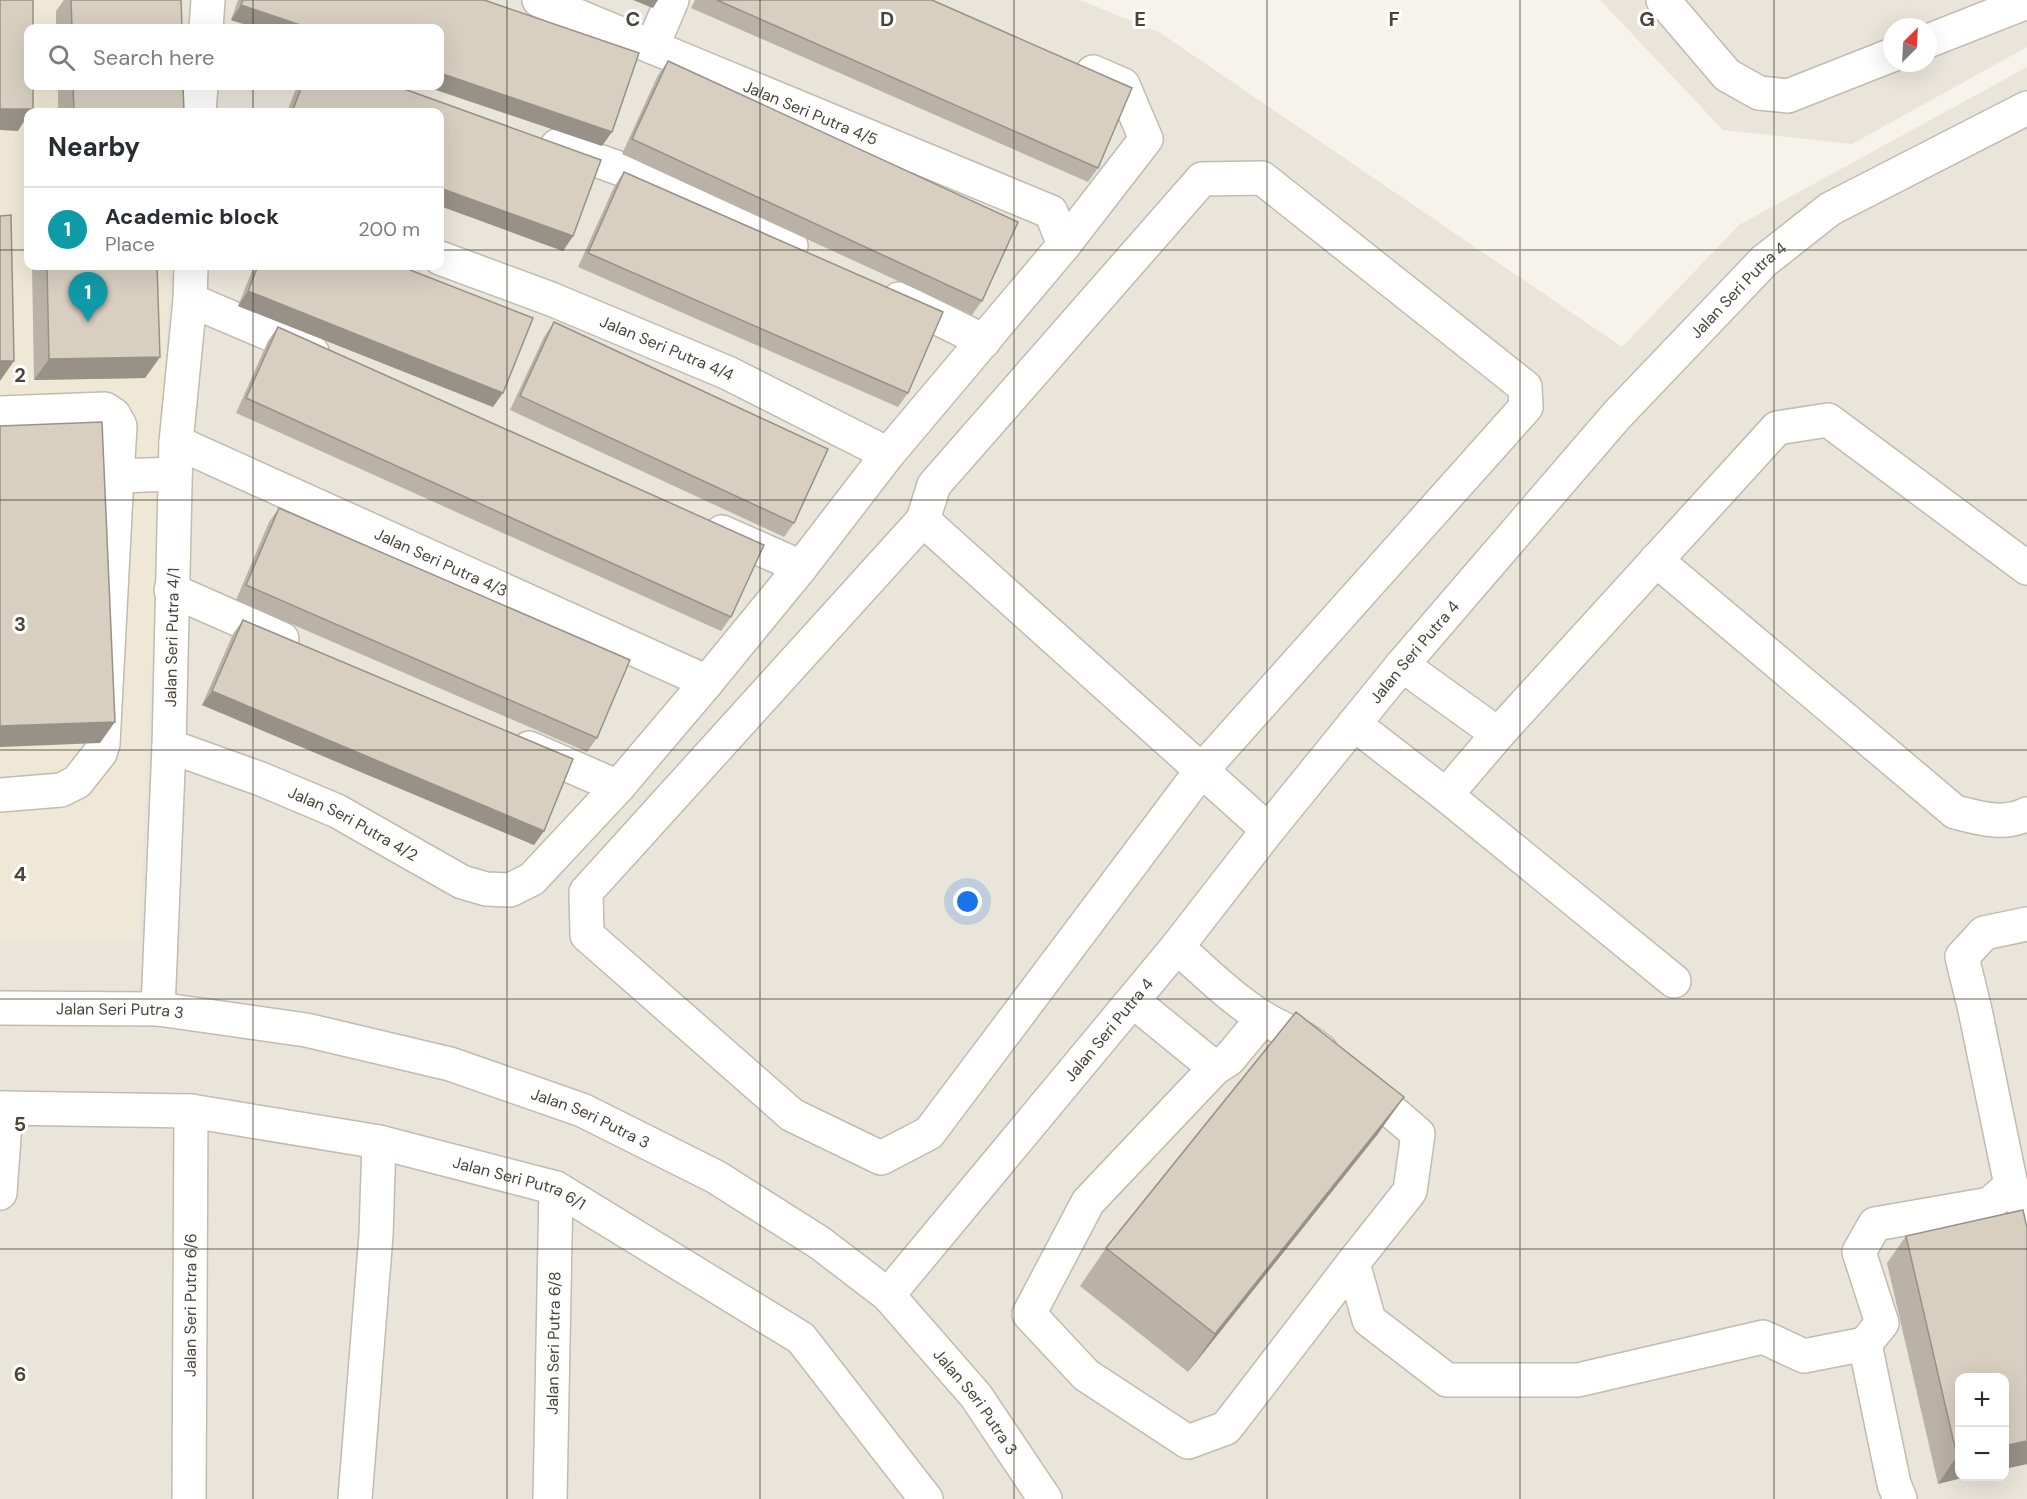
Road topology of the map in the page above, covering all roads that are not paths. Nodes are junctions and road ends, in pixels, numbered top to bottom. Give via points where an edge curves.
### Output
1 (538, 0) edge
2 (672, 0) edge
3 (2027, 2) edge
4 (1678, 4) edge
5 (1937, 37) edge
6 (652, 47) junction
7 (1883, 59) edge
8 (1069, 62) edge
9 (201, 90) edge
10 (199, 108) edge
11 (2027, 108) edge
12 (533, 138) edge
13 (1064, 245) junction
14 (444, 259) edge
15 (817, 259) edge
16 (191, 270) edge
17 (869, 284) edge
18 (190, 300) junction
19 (984, 340) junction
20 (342, 365) edge
21 (0, 413) edge
22 (176, 442) junction
23 (888, 454) junction
24 (175, 474) junction
25 (117, 476) junction
26 (692, 518) edge
27 (923, 520) junction
28 (1656, 560) junction
29 (801, 567) junction
30 (2027, 568) edge
31 (171, 590) junction
32 (313, 652) edge
33 (1402, 665) junction
34 (706, 682) junction
35 (1354, 724) junction
36 (498, 734) edge
37 (1498, 734) junction
38 (169, 746) junction
39 (1201, 771) junction
40 (618, 787) junction
41 (0, 795) edge
42 (1446, 795) junction
43 (2027, 814) edge
44 (1268, 830) junction
45 (2027, 924) edge
46 (1177, 947) junction
47 (1674, 981) dead end
48 (1133, 1001) junction
49 (0, 1008) edge
50 (158, 1009) junction
51 (1263, 1018) junction
52 (1215, 1068) junction
53 (3, 1108) edge
54 (191, 1112) junction
55 (379, 1142) junction
56 (556, 1188) junction
57 (0, 1193) edge
58 (2019, 1199) edge
59 (1353, 1263) junction
60 (888, 1295) junction
61 (1865, 1344) junction
62 (189, 1499) edge
63 (355, 1499) edge
64 (550, 1499) edge
65 (926, 1499) edge
66 (1045, 1499) edge
67 (1900, 1499) edge

1 - 6 street, Jalan Seri Putra 4/5
2 - 6 street
3 - 5 street
4 - 7 street via 1727,75 1759,93 1788,96
6 - 13 street, Jalan Seri Putra 4/5 via 1050,212
8 - 13 street via 1123,85 1146,139
9 - 10 street
11 - 33 street, Jalan Seri Putra 4 via 1830,209 1764,261 1617,415
12 - 15 street via 621,169
13 - 19 street
14 - 23 street, Jalan Seri Putra 4/4 via 551,299 728,374
16 - 18 street, Jalan Seri Putra 4/1
17 - 19 street
18 - 20 street
18 - 22 street, Jalan Seri Putra 4/1
19 - 23 street
21 - 25 street via 105,410 114,415 120,426
22 - 24 street, Jalan Seri Putra 4/1
22 - 34 street, Jalan Seri Putra 4/3
23 - 29 street
24 - 25 street
24 - 31 street, Jalan Seri Putra 4/1
25 - 41 street via 100,753 77,782 61,789
26 - 29 street
27 - 39 street
27 - 39 street via 934,485 1202,179 1262,178 1525,387 1526,407
27 - 39 street via 586,892 587,935 792,1115 881,1158 929,1133
28 - 30 street via 1777,428 1828,420
28 - 37 street
28 - 43 street via 1955,812 1985,820 2016,820
29 - 34 street
31 - 32 street
31 - 38 street, Jalan Seri Putra 4/1
33 - 35 street, Jalan Seri Putra 4
33 - 37 street
34 - 40 street
35 - 42 street
35 - 44 street, Jalan Seri Putra 4
36 - 40 street
37 - 42 street
38 - 40 street, Jalan Seri Putra 4/2 via 337,811 462,882 486,889 510,890 532,879
38 - 50 street, Jalan Seri Putra 4/1
39 - 44 street
42 - 47 street
44 - 46 street, Jalan Seri Putra 4
45 - 58 street via 1984,933 1962,957
46 - 48 street, Jalan Seri Putra 4
46 - 51 street
48 - 52 street
48 - 60 street, Jalan Seri Putra 4
49 - 50 street, Jalan Seri Putra 3
50 - 60 street, Jalan Seri Putra 3 via 306,1030 450,1064 582,1110 716,1177 820,1243
51 - 52 street via 1229,1059
51 - 59 street via 1313,1044 1418,1134 1410,1191
52 - 59 street via 1088,1202 1029,1314 1086,1375 1188,1442 1226,1428
53 - 54 street, Jalan Seri Putra 6/1
53 - 57 street
54 - 55 street, Jalan Seri Putra 6/1
54 - 62 street, Jalan Seri Putra 6/6
55 - 56 street, Jalan Seri Putra 6/1
55 - 63 street via 376,1235
56 - 64 street, Jalan Seri Putra 6/8
56 - 65 street, Jalan Seri Putra 6/1 via 801,1338
58 - 61 street via 1875,1224 1859,1252 1882,1323
59 - 61 street via 1369,1320 1447,1380 1578,1380 1763,1336 1804,1356
60 - 66 street, Jalan Seri Putra 3 via 976,1396
61 - 67 street

